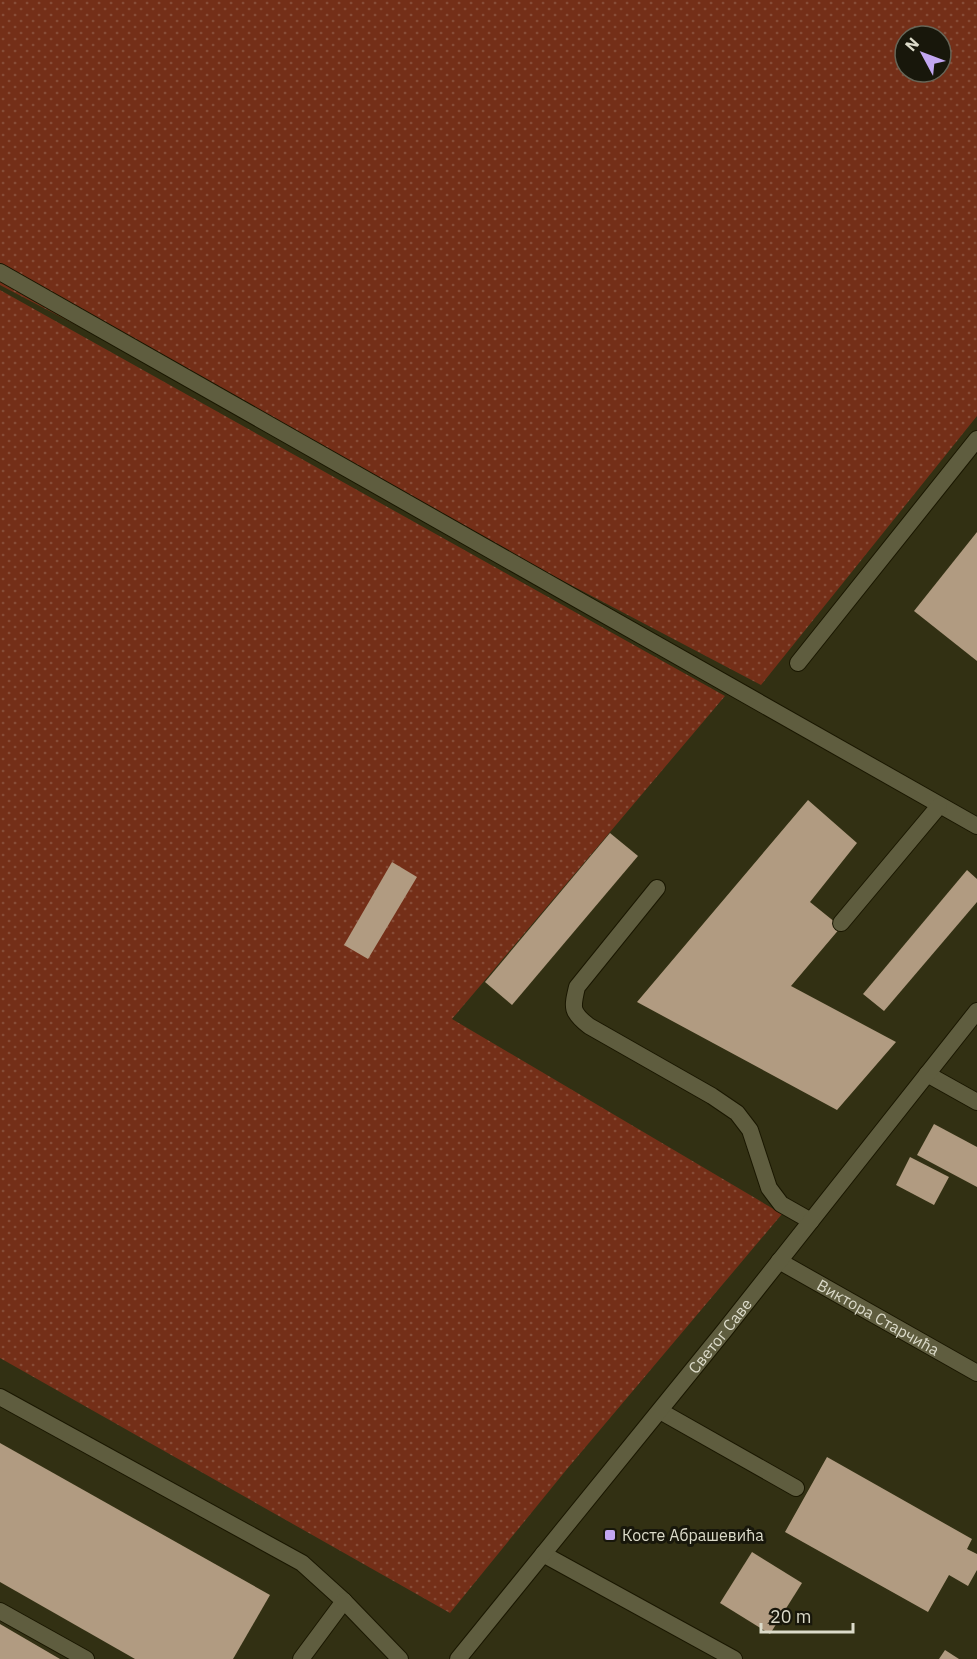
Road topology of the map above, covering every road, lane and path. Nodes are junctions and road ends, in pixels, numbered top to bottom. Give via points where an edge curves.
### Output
1 (0, 272) edge
2 (977, 439) edge
3 (798, 663) dead end
4 (939, 806) junction
5 (977, 826) edge
6 (657, 888) dead end
7 (841, 923) dead end
8 (977, 1011) edge
9 (927, 1074) junction
10 (977, 1102) edge
11 (811, 1221) junction
12 (780, 1261) junction
13 (977, 1372) edge
14 (0, 1397) edge
15 (660, 1411) junction
16 (796, 1488) dead end
17 (543, 1554) junction
18 (344, 1600) junction
19 (0, 1611) edge
20 (86, 1659) edge
21 (301, 1659) edge
22 (400, 1659) edge
23 (459, 1659) edge
24 (734, 1659) edge

1 - 4 street
2 - 3 street
4 - 5 street
4 - 7 street
6 - 11 street via 577,987 573,1006 577,1017 737,1113 750,1130 769,1188 781,1203
8 - 9 street, Светог Саве
9 - 10 street
9 - 11 street, Светог Саве
11 - 12 street, Светог Саве
12 - 13 street, Виктора Старчића
12 - 15 street, Светог Саве
14 - 18 street via 276,1547 302,1563
15 - 16 street
15 - 17 street, Светог Саве
17 - 23 street, Светог Саве
17 - 24 street
18 - 21 street
18 - 22 street
19 - 20 street

